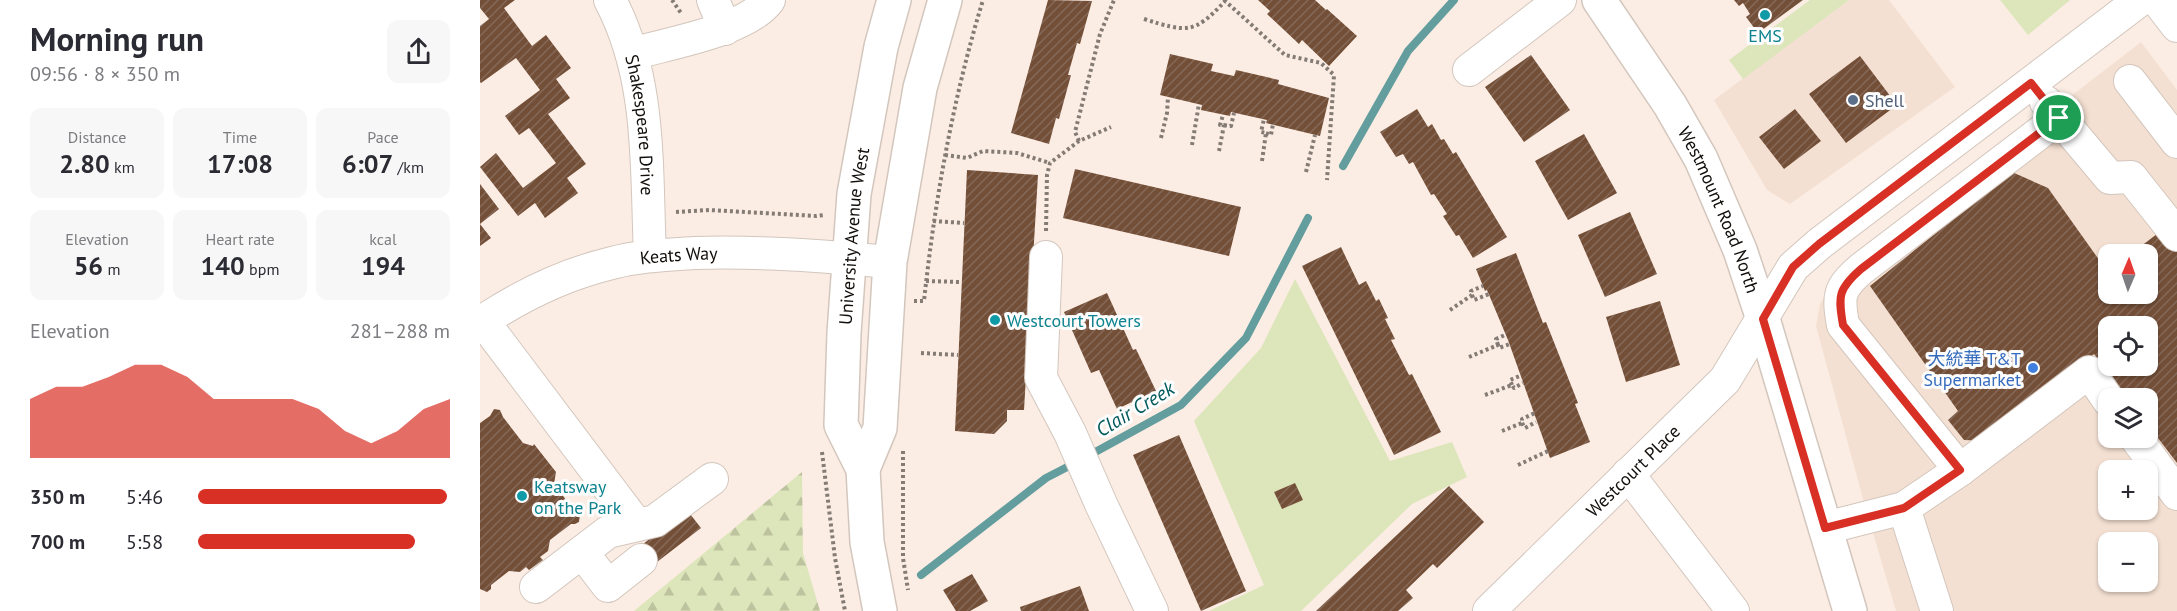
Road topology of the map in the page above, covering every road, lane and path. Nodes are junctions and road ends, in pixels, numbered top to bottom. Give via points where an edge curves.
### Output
1 (610, 0) edge
2 (713, 0) edge
3 (769, 0) edge
4 (894, 0) edge
5 (945, 0) edge
6 (983, 0) edge
7 (1114, 0) edge
8 (1225, 0) edge
9 (1560, 0) edge
10 (1599, 0) edge
11 (2140, 0) edge
12 (2157, 0) edge
13 (1144, 19) dead end
14 (2177, 26) edge
15 (724, 29) junction
16 (632, 54) junction
17 (1469, 70) dead end
18 (2130, 81) dead end
19 (2031, 83) junction
20 (1168, 97) dead end
21 (1199, 104) dead end
22 (1234, 112) dead end
23 (1223, 115) dead end
24 (2059, 118) junction
25 (1264, 119) dead end
26 (1273, 124) dead end
27 (1224, 125) junction
28 (1111, 127) dead end
29 (1266, 133) junction
30 (1315, 135) dead end
31 (1161, 138) dead end
32 (1079, 141) junction
33 (2177, 142) edge
34 (1192, 145) dead end
35 (1219, 151) dead end
36 (945, 155) junction
37 (1262, 161) dead end
38 (1050, 163) junction
39 (1306, 172) dead end
40 (1327, 180) dead end
41 (671, 212) dead end
42 (829, 214) dead end
43 (933, 222) junction
44 (964, 223) dead end
45 (2173, 223) edge
46 (650, 255) junction
47 (849, 258) junction
48 (890, 262) junction
49 (1053, 274) joint
50 (926, 281) junction
51 (960, 282) dead end
52 (1483, 286) dead end
53 (1489, 294) dead end
54 (1472, 295) junction
55 (924, 301) dead end
56 (1450, 310) dead end
57 (1763, 319) junction
58 (481, 322) edge
59 (1505, 335) dead end
60 (1510, 344) dead end
61 (1498, 345) junction
62 (921, 353) dead end
63 (958, 355) dead end
64 (1469, 357) dead end
65 (1522, 375) dead end
66 (1524, 383) dead end
67 (1512, 384) junction
68 (2100, 388) edge
69 (1485, 395) dead end
70 (1535, 413) dead end
71 (1536, 422) dead end
72 (1522, 423) junction
73 (1502, 431) dead end
74 (903, 446) dead end
75 (2143, 448) edge
76 (1548, 451) dead end
77 (1518, 465) dead end
78 (863, 469) junction
79 (1960, 470) junction
80 (1628, 474) junction
81 (711, 479) dead end
82 (2177, 494) edge
83 (1904, 508) junction
84 (637, 525) junction
85 (1825, 528) junction
86 (582, 552) junction
87 (641, 560) dead end
88 (536, 587) dead end
89 (908, 593) dead end
90 (880, 611) edge
91 (1152, 611) edge
92 (1489, 611) edge
93 (1733, 611) edge
94 (1850, 611) edge
95 (1937, 611) edge

1 - 16 street, Shakespeare Drive
2 - 15 street
3 - 15 street via 762,9
4 - 47 main road, University Avenue West via 864,132
5 - 48 main road, University Avenue West via 920,88
6 - 36 path
7 - 32 path via 1100,34 1075,132
8 - 13 path via 1209,19 1197,26 1173,28
8 - 40 path via 1285,55 1321,63 1334,75
9 - 17 street
10 - 57 main road, Westmount Road North via 1670,105 1701,159 1740,250
11 - 19 street, Westcourt Place
12 - 14 street
15 - 16 street
16 - 46 street, Shakespeare Drive via 645,126
18 - 33 street
19 - 24 street
19 - 57 street, Westcourt Place via 1819,244 1793,267
20 - 31 path
21 - 34 path
22 - 27 path via 1231,126
23 - 27 path via 1220,125
24 - 45 street via 2110,178 2131,177
24 - 79 street via 1846,282 1839,302 1843,325
25 - 29 path via 1261,132
26 - 29 path via 1271,135
27 - 35 path
28 - 32 path
29 - 37 path
30 - 39 path
32 - 38 path
36 - 38 path via 967,158 983,151 1017,153
36 - 43 path
38 - 49 path via 1047,175
41 - 42 path
43 - 44 path
43 - 50 path
46 - 47 street, Keats Way via 743,251
46 - 58 street, Keats Way via 574,274
47 - 48 street, Keats Way
47 - 78 main road, University Avenue West via 841,425
48 - 78 main road, University Avenue West via 880,428
49 - 91 street via 1041,378
50 - 51 path
50 - 55 path
52 - 54 path via 1471,291
53 - 54 path via 1474,300
54 - 56 path
57 - 80 street, Westcourt Place via 1725,380
57 - 85 main road, Westmount Road North
58 - 84 street
59 - 61 path via 1496,339
60 - 61 path via 1499,348
61 - 64 path
62 - 63 path
65 - 67 path via 1510,380
66 - 67 path via 1514,388
67 - 69 path
68 - 79 street via 2089,372
70 - 72 path via 1522,419
71 - 72 path via 1525,428
72 - 73 path
74 - 89 path via 903,558
75 - 82 street
76 - 77 path
78 - 90 main road, University Avenue West via 867,542
79 - 83 street
80 - 92 street, Westcourt Place
80 - 93 street
81 - 84 street via 656,521
83 - 85 street
83 - 95 street
84 - 86 street via 608,532
85 - 94 main road, Westmount Road North
86 - 87 street via 608,586
86 - 88 street

